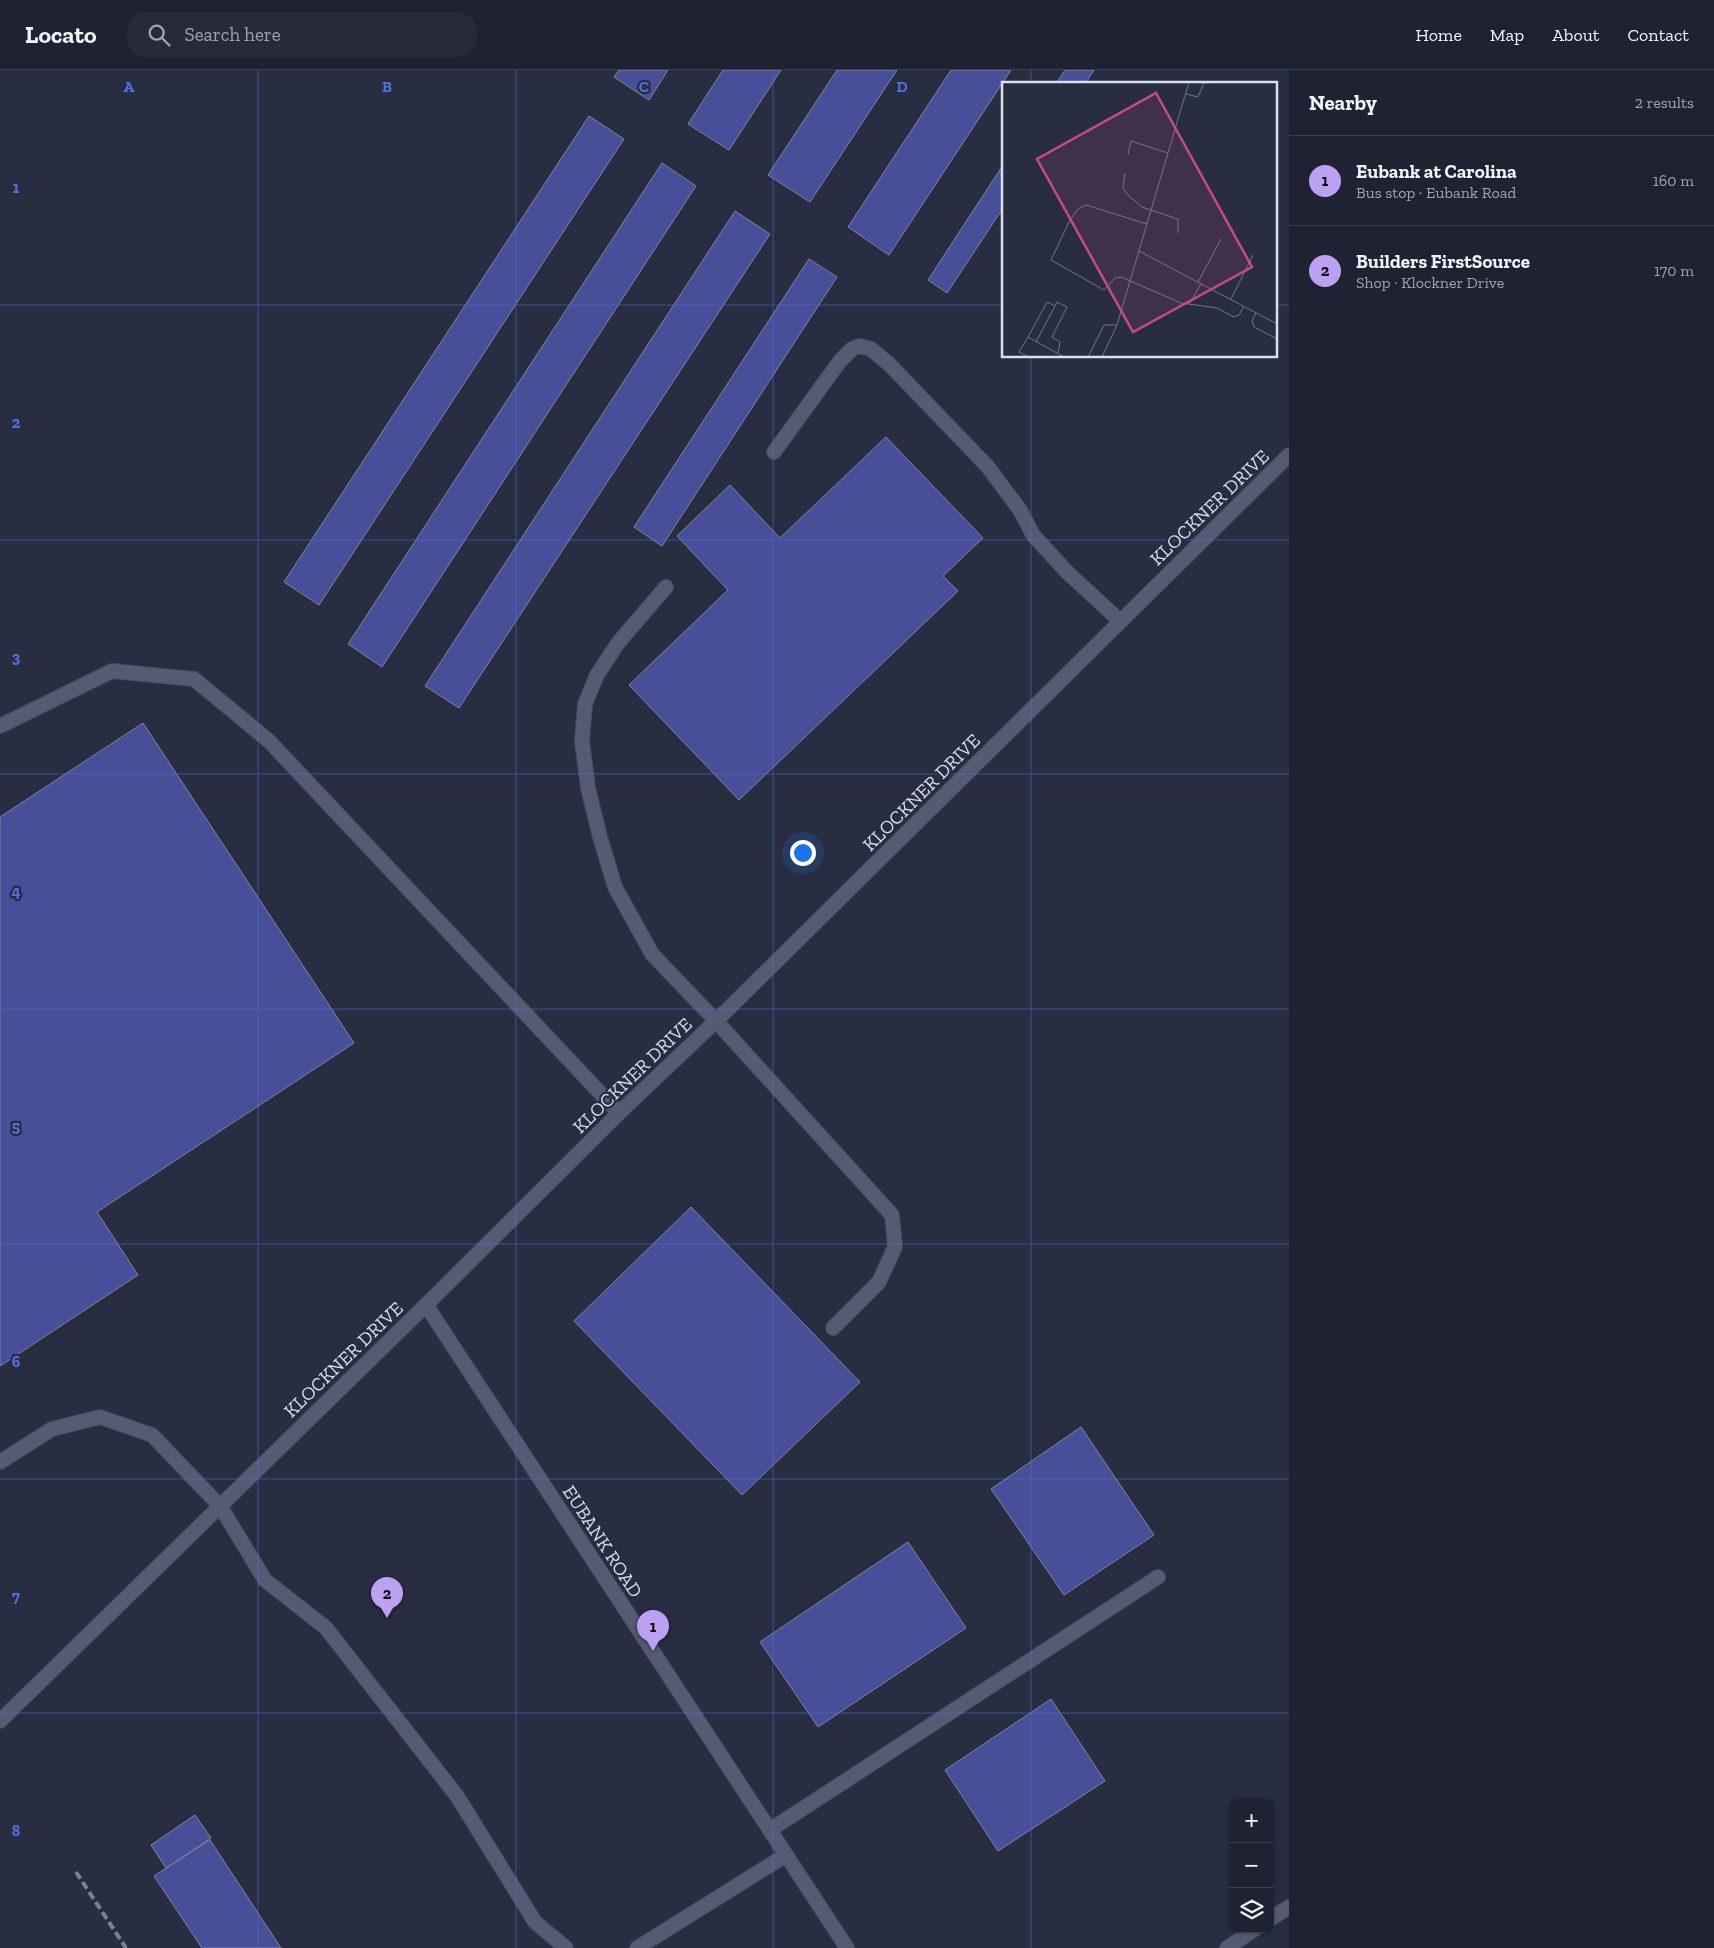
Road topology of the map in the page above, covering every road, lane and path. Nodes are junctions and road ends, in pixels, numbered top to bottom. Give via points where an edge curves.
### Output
1 (774, 452) dead end
2 (1289, 455) edge
3 (666, 587) dead end
4 (1120, 621) junction
5 (0, 726) edge
6 (716, 1021) junction
7 (619, 1114) junction
8 (426, 1305) junction
9 (833, 1328) dead end
10 (0, 1462) edge
11 (220, 1506) junction
12 (1158, 1577) dead end
13 (0, 1721) edge
14 (770, 1830) junction
15 (786, 1855) junction
16 (1289, 1907) edge
17 (1274, 1916) edge
18 (1249, 1933) edge
19 (566, 1948) edge
20 (637, 1948) edge
21 (847, 1948) edge
22 (1227, 1948) edge

1 - 4 street via 840,361 859,346 870,349 889,364 988,467 1020,510 1033,535
2 - 4 street, KLOCKNER DRIVE
3 - 6 street via 618,643 597,675 585,704 582,741 588,788 615,887 652,954
4 - 6 street, KLOCKNER DRIVE
5 - 7 street via 112,671 194,679 269,741
6 - 7 street, KLOCKNER DRIVE
6 - 9 street via 892,1215 895,1247 879,1282
7 - 8 street, KLOCKNER DRIVE
8 - 11 street, KLOCKNER DRIVE
8 - 14 street, EUBANK ROAD
10 - 11 street via 52,1430 100,1417 152,1435
11 - 13 street, KLOCKNER DRIVE
11 - 19 street via 265,1580 326,1628 457,1796 535,1922
12 - 14 street
14 - 15 street, EUBANK ROAD
15 - 20 street
15 - 21 street, EUBANK ROAD
16 - 17 street
18 - 22 street

